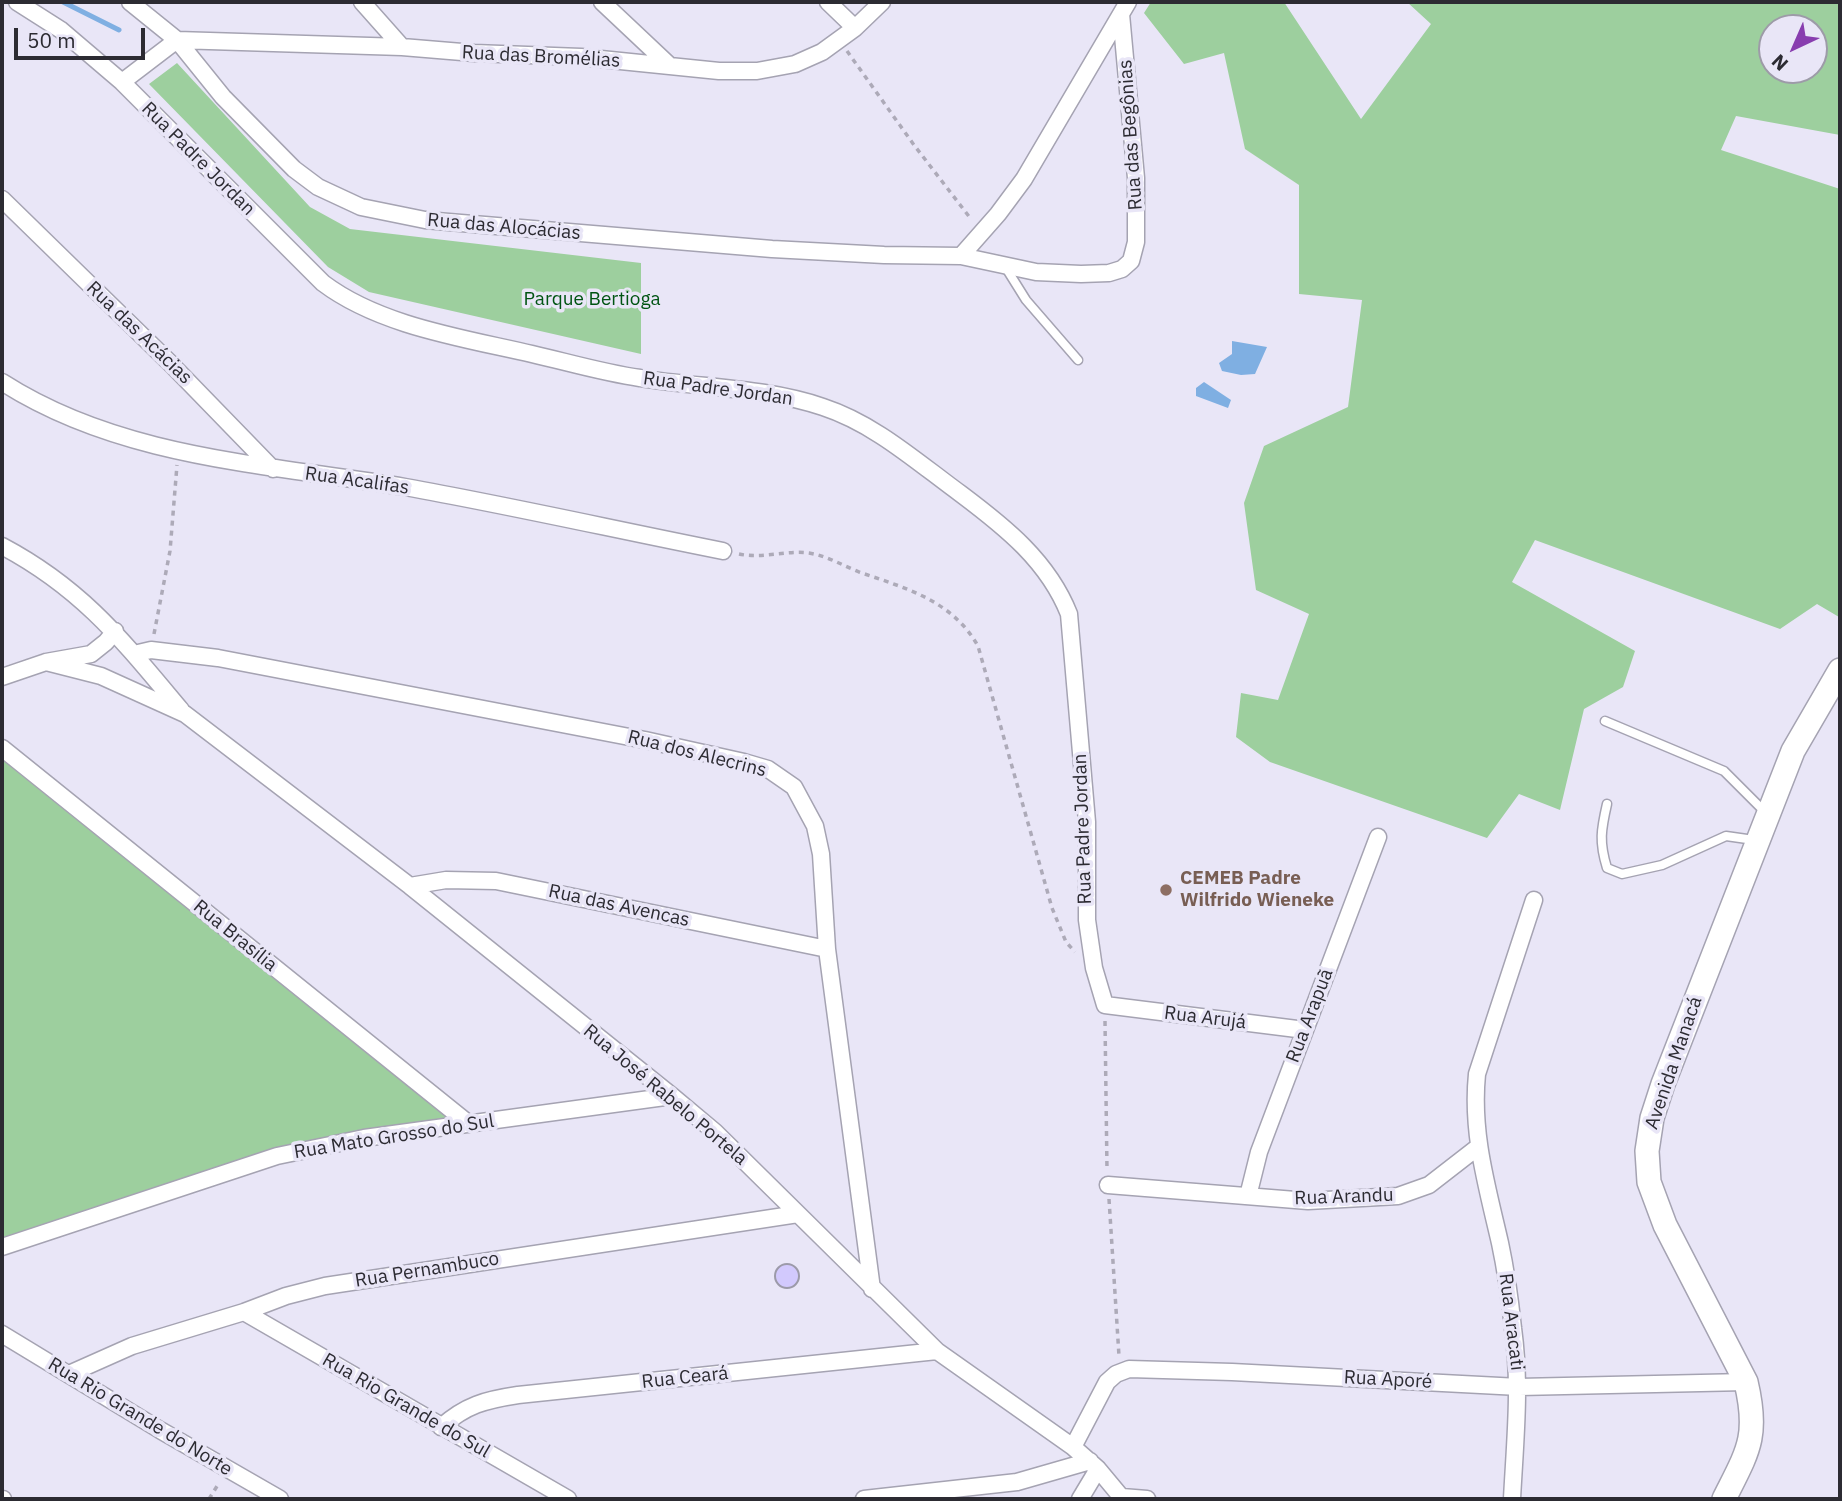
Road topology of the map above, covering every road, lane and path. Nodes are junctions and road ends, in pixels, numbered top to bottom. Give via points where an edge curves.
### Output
1 (17, 2) edge
2 (130, 2) edge
3 (362, 2) edge
4 (602, 2) edge
5 (828, 2) edge
6 (882, 2) edge
7 (1125, 8) edge
8 (855, 28) junction
9 (839, 39) junction
10 (177, 40) junction
11 (402, 47) junction
12 (670, 66) junction
13 (122, 82) junction
14 (2, 199) edge
15 (981, 232) junction
16 (961, 256) junction
17 (1005, 265) junction
18 (1079, 360) dead end
19 (2, 382) edge
20 (178, 451) junction
21 (274, 469) junction
22 (2, 546) edge
23 (723, 551) joint
24 (115, 631) junction
25 (151, 650) junction
26 (134, 654) junction
27 (46, 662) junction
28 (1840, 670) edge
29 (2, 677) edge
30 (185, 715) junction
31 (1605, 720) dead end
32 (2, 748) edge
33 (1607, 804) dead end
34 (1768, 815) junction
35 (1378, 837) dead end
36 (1757, 841) junction
37 (410, 886) junction
38 (1534, 900) dead end
39 (827, 949) junction
40 (1094, 968) junction
41 (1105, 1005) joint
42 (1305, 1030) junction
43 (673, 1096) junction
44 (469, 1124) junction
45 (1478, 1147) junction
46 (1108, 1185) dead end
47 (1248, 1196) junction
48 (798, 1214) junction
49 (2, 1247) edge
50 (872, 1289) junction
51 (244, 1312) junction
52 (2, 1334) edge
53 (937, 1351) junction
54 (69, 1374) junction
55 (1746, 1382) junction
56 (1519, 1387) junction
57 (441, 1427) junction
58 (1073, 1447) junction
59 (1094, 1465) junction
60 (1122, 1498) edge
61 (279, 1499) edge
62 (569, 1499) edge
63 (864, 1499) edge
64 (1080, 1499) edge
65 (1147, 1499) edge
66 (1512, 1499) edge
67 (1724, 1499) edge

1 - 13 street, Rua Padre Jordan via 61,30
2 - 10 street, Rua das Alocácias
3 - 11 street
4 - 12 street
5 - 8 street
6 - 8 street, Rua das Bromélias
7 - 15 street via 1024,179
7 - 17 street, Rua das Begônias via 1136,178 1133,257 1126,267 1109,273 1036,272
8 - 9 street, Rua das Bromélias
9 - 12 street, Rua das Bromélias via 795,64 757,71
9 - 15 path
10 - 11 street, Rua das Bromélias
10 - 13 street
10 - 16 street, Rua das Alocácias via 223,97 294,169 318,187 361,207 425,220 619,237
11 - 12 street, Rua das Bromélias
13 - 40 street, Rua Padre Jordan via 323,283 350,301 460,337 638,378 820,405 847,415 905,452 999,522 1060,591 1069,614 1087,822 1087,920
14 - 21 street, Rua das Acácias
15 - 16 street
16 - 17 street
17 - 18 lane via 1026,300
19 - 20 street, Rua Acalifas via 52,411 99,430
20 - 21 street, Rua Acalifas
20 - 25 path via 170,551
21 - 23 street, Rua Acalifas via 405,487
22 - 24 street via 37,565
23 - 40 path via 743,555 807,553 831,559 928,597 969,630 978,646 1058,922 1066,942
24 - 26 street
24 - 27 street via 91,654
25 - 26 street, Rua dos Alecrins
25 - 39 street, Rua dos Alecrins via 218,658 592,730 768,769 794,787 815,826
26 - 30 street
27 - 29 street
27 - 30 street via 101,676
28 - 34 street, Avenida Manacá via 1793,751
30 - 37 street, Rua José Rabelo Portela
31 - 34 lane via 1724,771
32 - 44 street, Rua Brasília
33 - 36 lane via 1600,835 1602,853 1607,868 1622,874 1662,865 1726,836
34 - 36 street, Avenida Manacá
35 - 42 street, Rua Arapuã
36 - 55 street, Avenida Manacá via 1663,1083 1647,1151 1649,1182 1665,1224
37 - 39 street, Rua das Avencas via 446,880 496,881
37 - 43 street, Rua José Rabelo Portela
38 - 45 street via 1477,1074
39 - 50 street, Rua dos Alecrins
40 - 41 street, Rua Padre Jordan
41 - 42 street, Rua Arujá
42 - 47 street, Rua Arapuã via 1259,1152
43 - 44 street, Rua Mato Grosso do Sul
43 - 48 street, Rua José Rabelo Portela
44 - 49 street, Rua Mato Grosso do Sul via 276,1156
45 - 47 street, Rua Arandu via 1429,1185 1398,1196 1307,1201
45 - 56 street, Rua Aracati via 1500,1246
46 - 47 street, Rua Arandu
48 - 50 street, Rua José Rabelo Portela
48 - 51 street, Rua Pernambuco via 325,1286
50 - 53 street, Rua José Rabelo Portela
51 - 54 street, Rua Pernambuco via 132,1346
51 - 57 street, Rua Rio Grande do Sul
52 - 54 street, Rua Rio Grande do Norte
53 - 57 street, Rua Ceará via 506,1397 473,1405
53 - 58 street, Rua José Rabelo Portela
54 - 61 street, Rua Rio Grande do Norte
55 - 56 street, Rua Aporé
55 - 67 street, Avenida Manacá via 1753,1410 1751,1440
56 - 58 street, Rua Aporé via 1129,1369 1107,1382
56 - 66 street, Rua Aracati
57 - 62 street, Rua Rio Grande do Sul
58 - 59 street, Rua José Rabelo Portela
59 - 60 street, Rua José Rabelo Portela
59 - 63 street via 1017,1482
59 - 64 street
60 - 65 street

